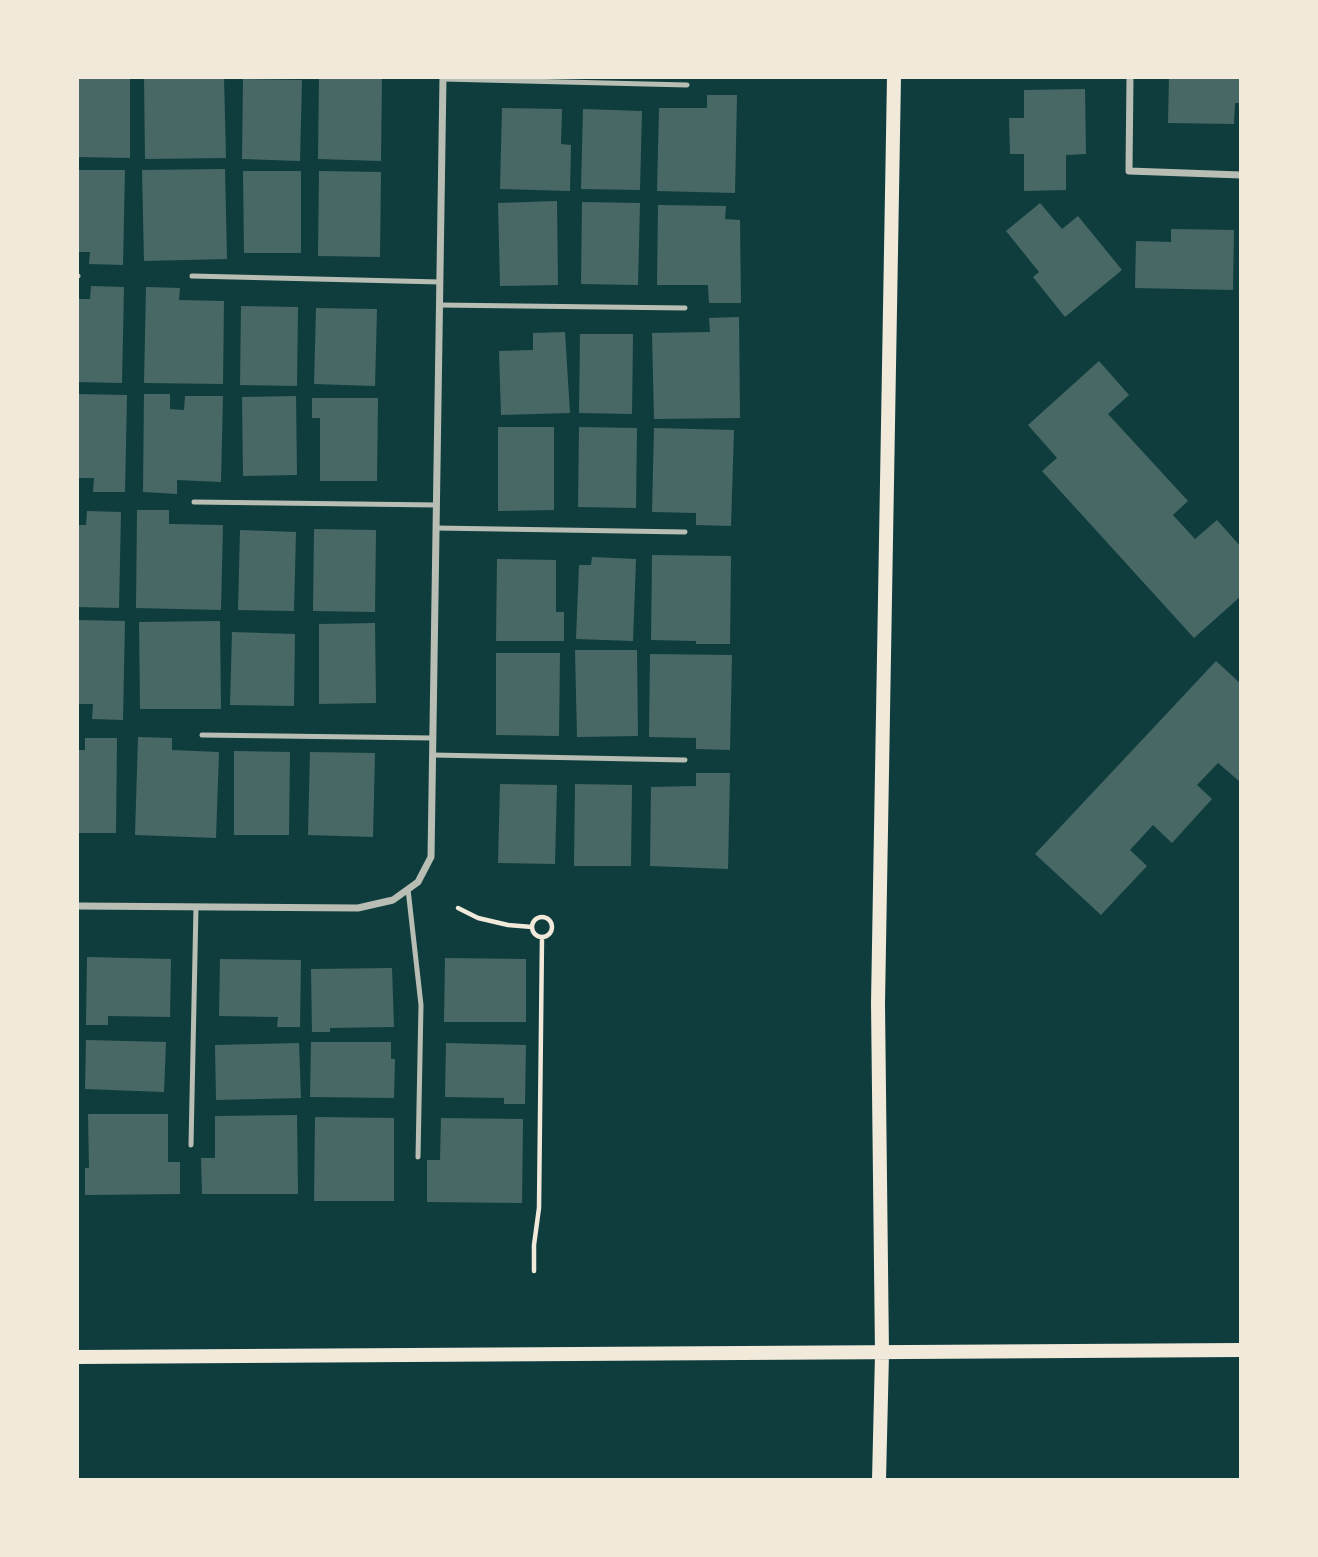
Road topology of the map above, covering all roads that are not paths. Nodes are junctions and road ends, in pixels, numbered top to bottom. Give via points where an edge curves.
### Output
1 (894, 77) edge
2 (1130, 77) edge
3 (443, 78) edge
4 (687, 85) dead end
5 (1241, 175) edge
6 (192, 276) dead end
7 (440, 282) junction
8 (439, 305) junction
9 (685, 308) dead end
10 (194, 502) dead end
11 (437, 505) junction
12 (436, 528) junction
13 (685, 531) dead end
14 (202, 735) dead end
15 (432, 738) junction
16 (433, 755) junction
17 (685, 760) dead end
18 (408, 889) junction
19 (77, 906) edge
20 (196, 907) junction
21 (191, 1145) dead end
22 (418, 1157) dead end
23 (1241, 1350) edge
24 (881, 1354) junction
25 (77, 1357) edge
26 (879, 1480) edge

1 - 24 main road via 878,1003
2 - 5 street via 1129,172
3 - 4 lane
3 - 7 street
6 - 7 lane
7 - 8 street
8 - 9 lane
8 - 11 street
10 - 11 lane
11 - 12 street
12 - 13 lane
12 - 15 street
14 - 15 lane
15 - 16 street
16 - 17 lane
16 - 18 street via 431,857 418,882
18 - 20 street via 393,900 358,908
18 - 22 lane via 421,1005
19 - 20 street
20 - 21 lane
23 - 24 main road
24 - 25 main road
24 - 26 main road

